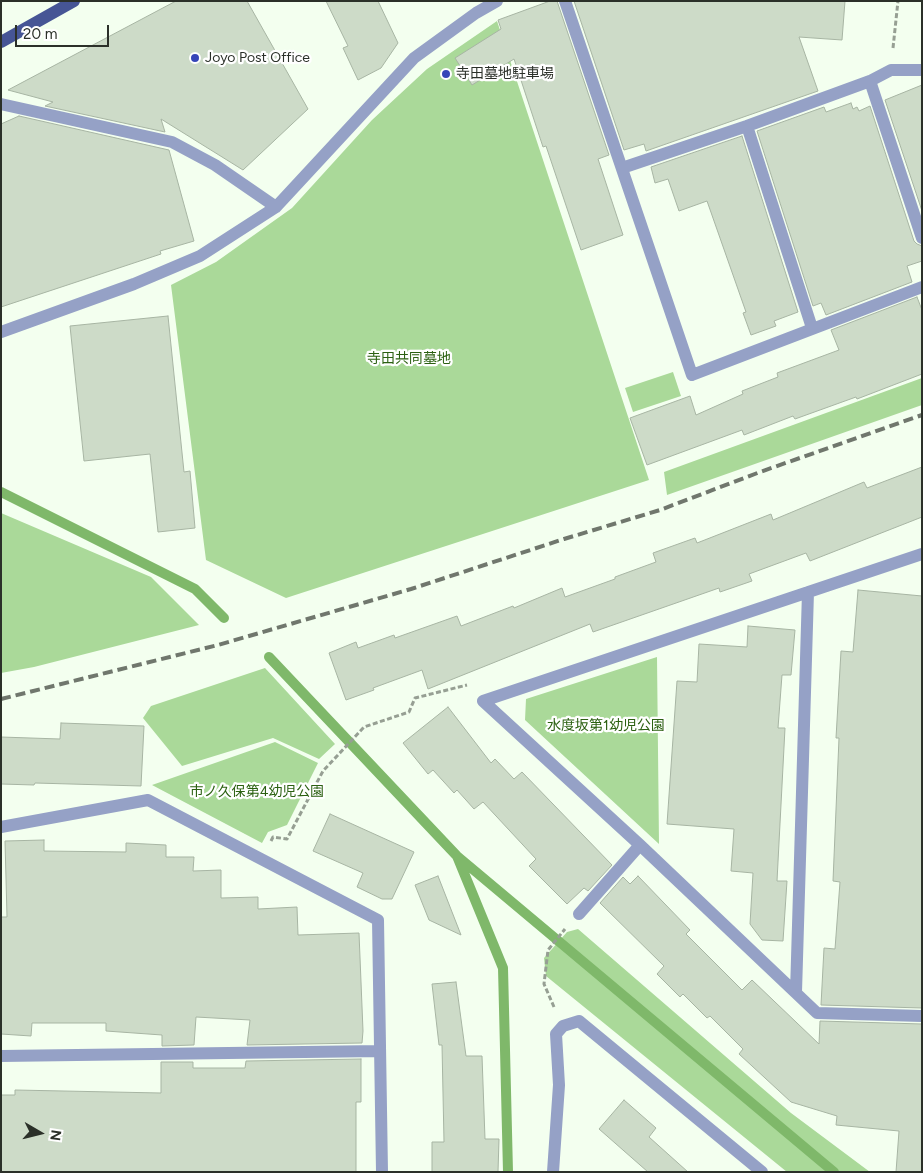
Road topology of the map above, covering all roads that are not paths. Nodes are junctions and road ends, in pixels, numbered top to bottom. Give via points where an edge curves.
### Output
1 (74, 1) edge
2 (497, 1) edge
3 (565, 1) edge
4 (1, 42) edge
5 (922, 70) edge
6 (870, 81) junction
7 (1, 104) edge
8 (746, 126) junction
9 (622, 168) junction
10 (276, 207) junction
11 (922, 238) edge
12 (922, 287) edge
13 (812, 328) junction
14 (1, 332) edge
15 (922, 554) edge
16 (808, 592) junction
17 (1, 826) edge
18 (640, 845) junction
19 (579, 914) dead end
20 (796, 992) junction
21 (922, 1016) edge
22 (380, 1052) junction
23 (1, 1056) edge
24 (382, 1172) edge
25 (553, 1172) edge
26 (762, 1172) edge

1 - 4 main road
2 - 10 street via 414,58
3 - 9 street
5 - 6 street via 891,70
6 - 8 street
6 - 11 street
7 - 10 street via 172,142 215,165
8 - 9 street
8 - 13 street
9 - 13 street via 692,375
10 - 14 street via 200,256 134,284
12 - 13 street
15 - 16 street
16 - 18 street via 483,700
16 - 20 street
17 - 22 street via 148,800 378,920
18 - 19 street
18 - 20 street
20 - 21 street via 817,1013
22 - 23 street
22 - 24 street
25 - 26 street via 559,1085 556,1034 563,1026 579,1021

